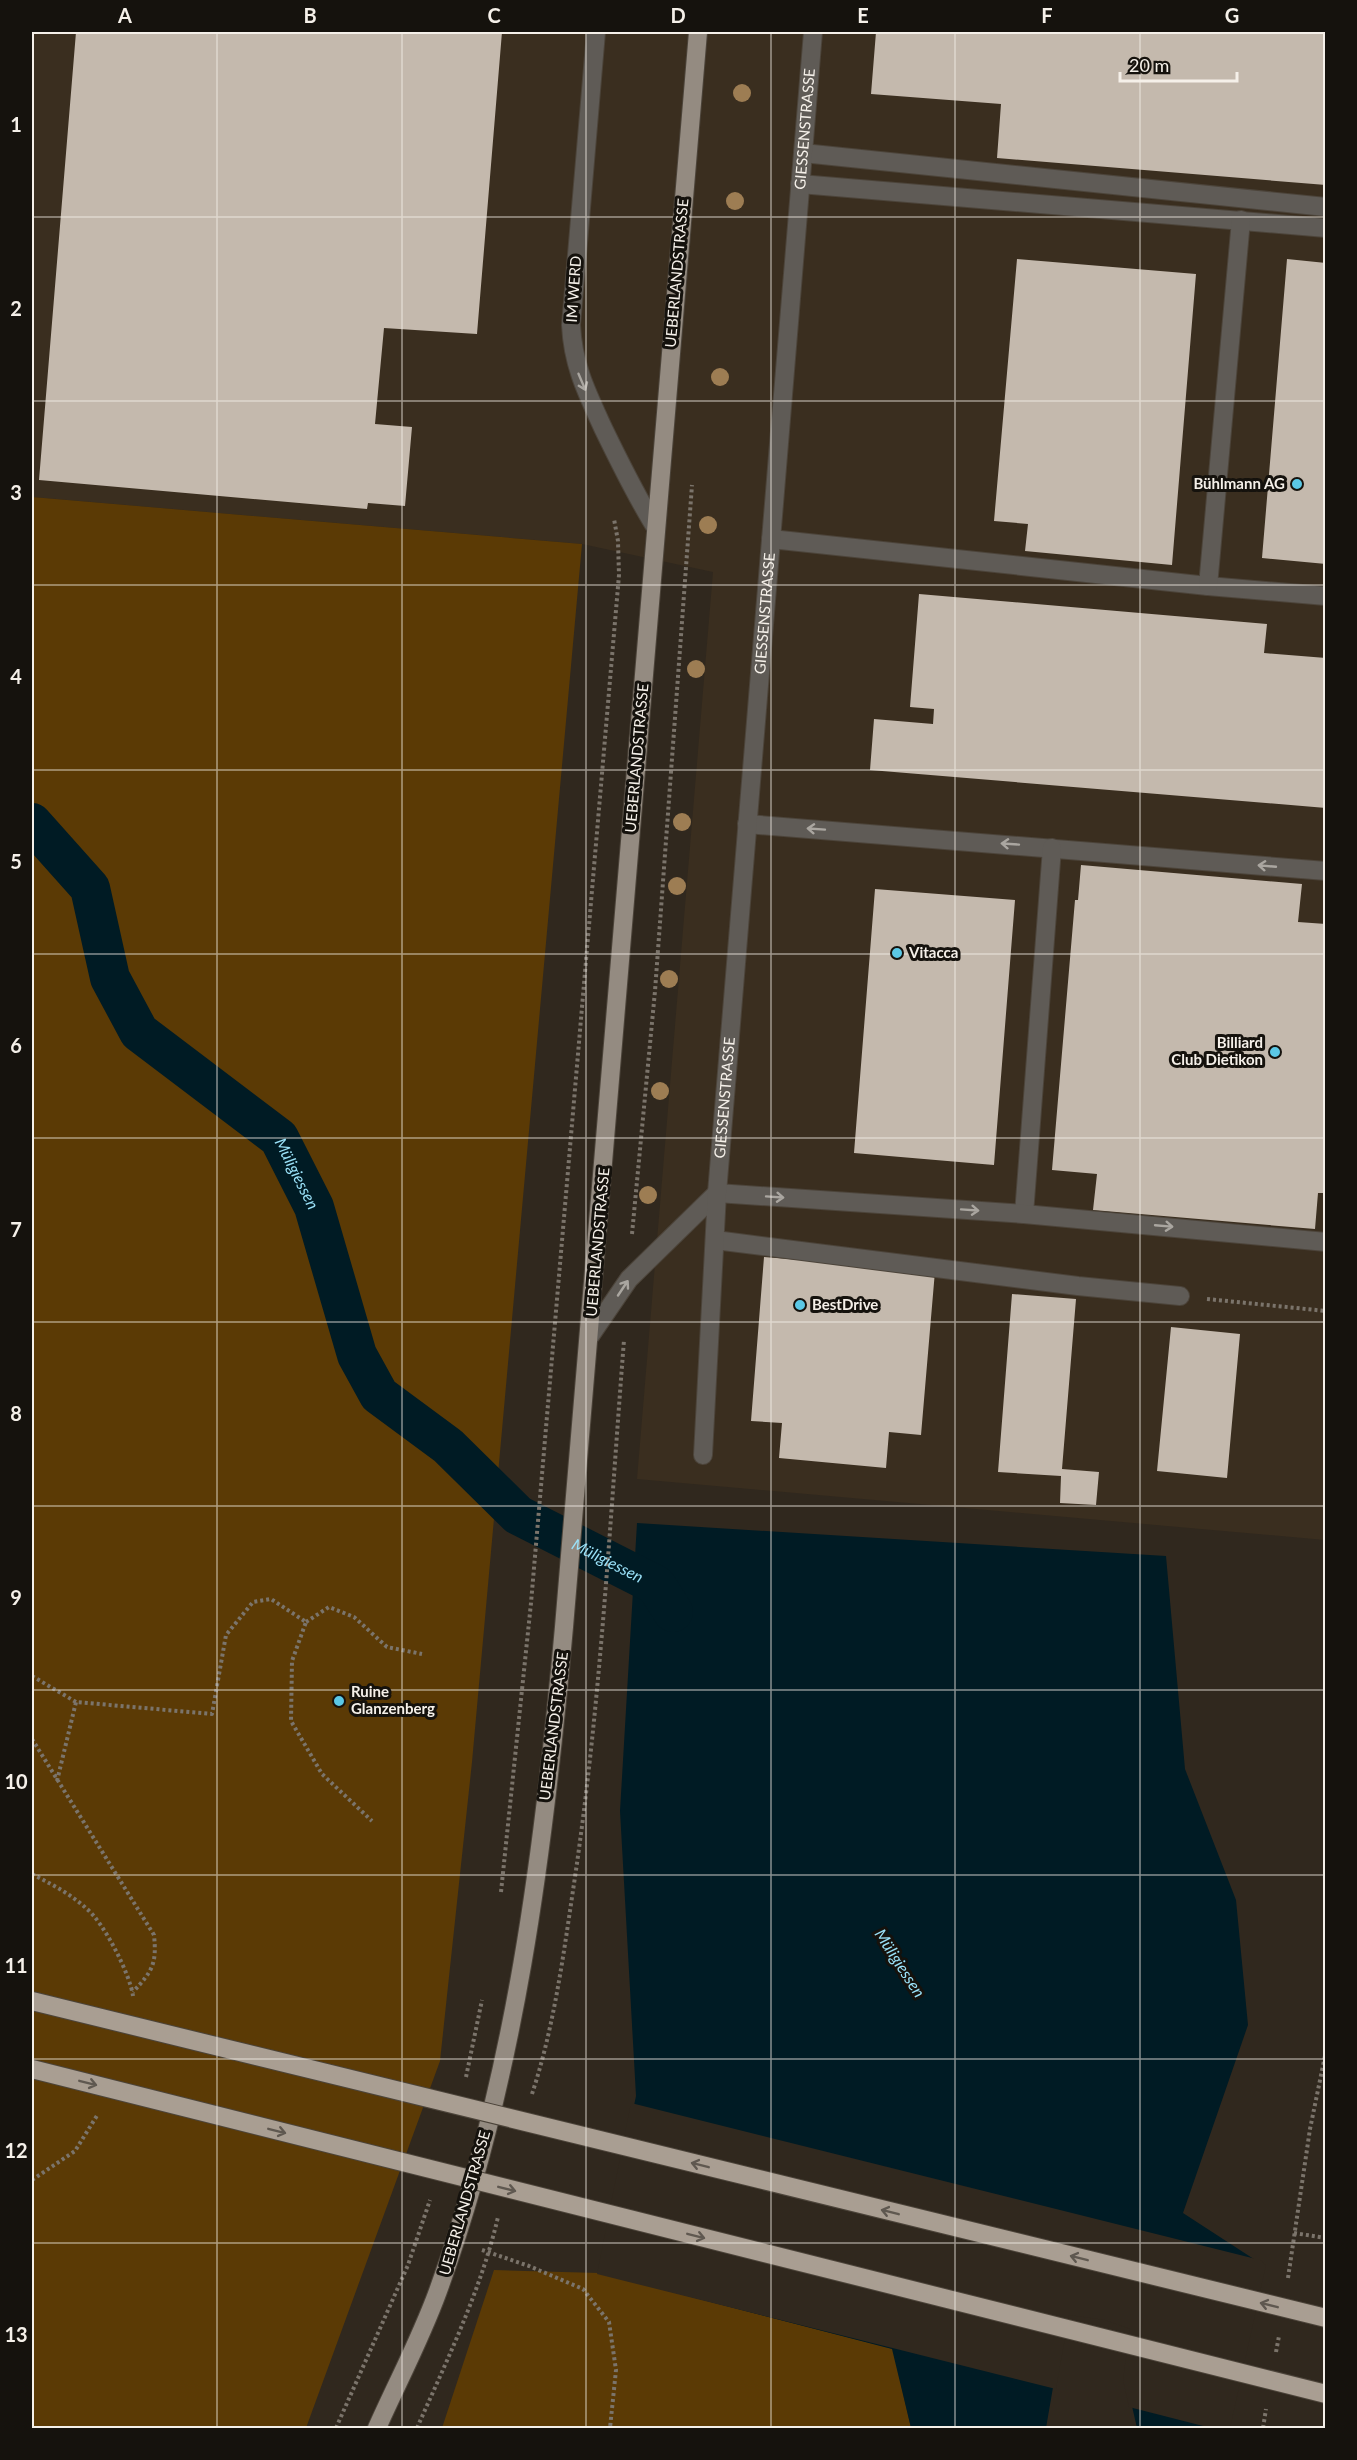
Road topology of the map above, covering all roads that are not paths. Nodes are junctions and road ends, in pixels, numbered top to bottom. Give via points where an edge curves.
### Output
1 (596, 32) edge
2 (698, 32) edge
3 (813, 32) edge
4 (803, 153) junction
5 (800, 184) junction
6 (1326, 207) edge
7 (1241, 220) junction
8 (1326, 228) edge
9 (656, 528) junction
10 (771, 539) junction
11 (1208, 586) junction
12 (1326, 596) edge
13 (747, 824) junction
14 (1052, 848) junction
15 (1326, 871) edge
16 (717, 1193) junction
17 (1024, 1214) junction
18 (714, 1240) junction
19 (1326, 1242) edge
20 (1180, 1296) road end
21 (590, 1336) junction
22 (704, 1455) dead end
23 (32, 2001) edge
24 (32, 2069) edge
25 (1326, 2318) edge
26 (1326, 2394) edge
27 (377, 2428) edge

1 -> 9 street, IM WERD via 572,351 583,386 631,488
2 - 9 main road, UEBERLANDSTRASSE
3 - 4 street, GIESSENSTRASSE
4 - 5 street, GIESSENSTRASSE
4 - 6 street
5 - 7 street
5 - 10 street, GIESSENSTRASSE
7 - 8 street
7 - 11 street
9 - 21 main road, UEBERLANDSTRASSE
10 - 11 street
10 - 13 street, GIESSENSTRASSE
11 - 12 street
14 -> 13 street
13 - 16 street, GIESSENSTRASSE
15 -> 14 street
14 - 17 street
16 -> 17 street
16 - 18 street, GIESSENSTRASSE
21 -> 16 street via 628,1280
17 -> 19 street
18 - 20 street
18 - 22 street, GIESSENSTRASSE
21 - 27 main road, UEBERLANDSTRASSE via 558,1694 526,1954 484,2142 455,2242 437,2294
25 -> 23 highway, bridge
24 -> 26 highway, bridge

